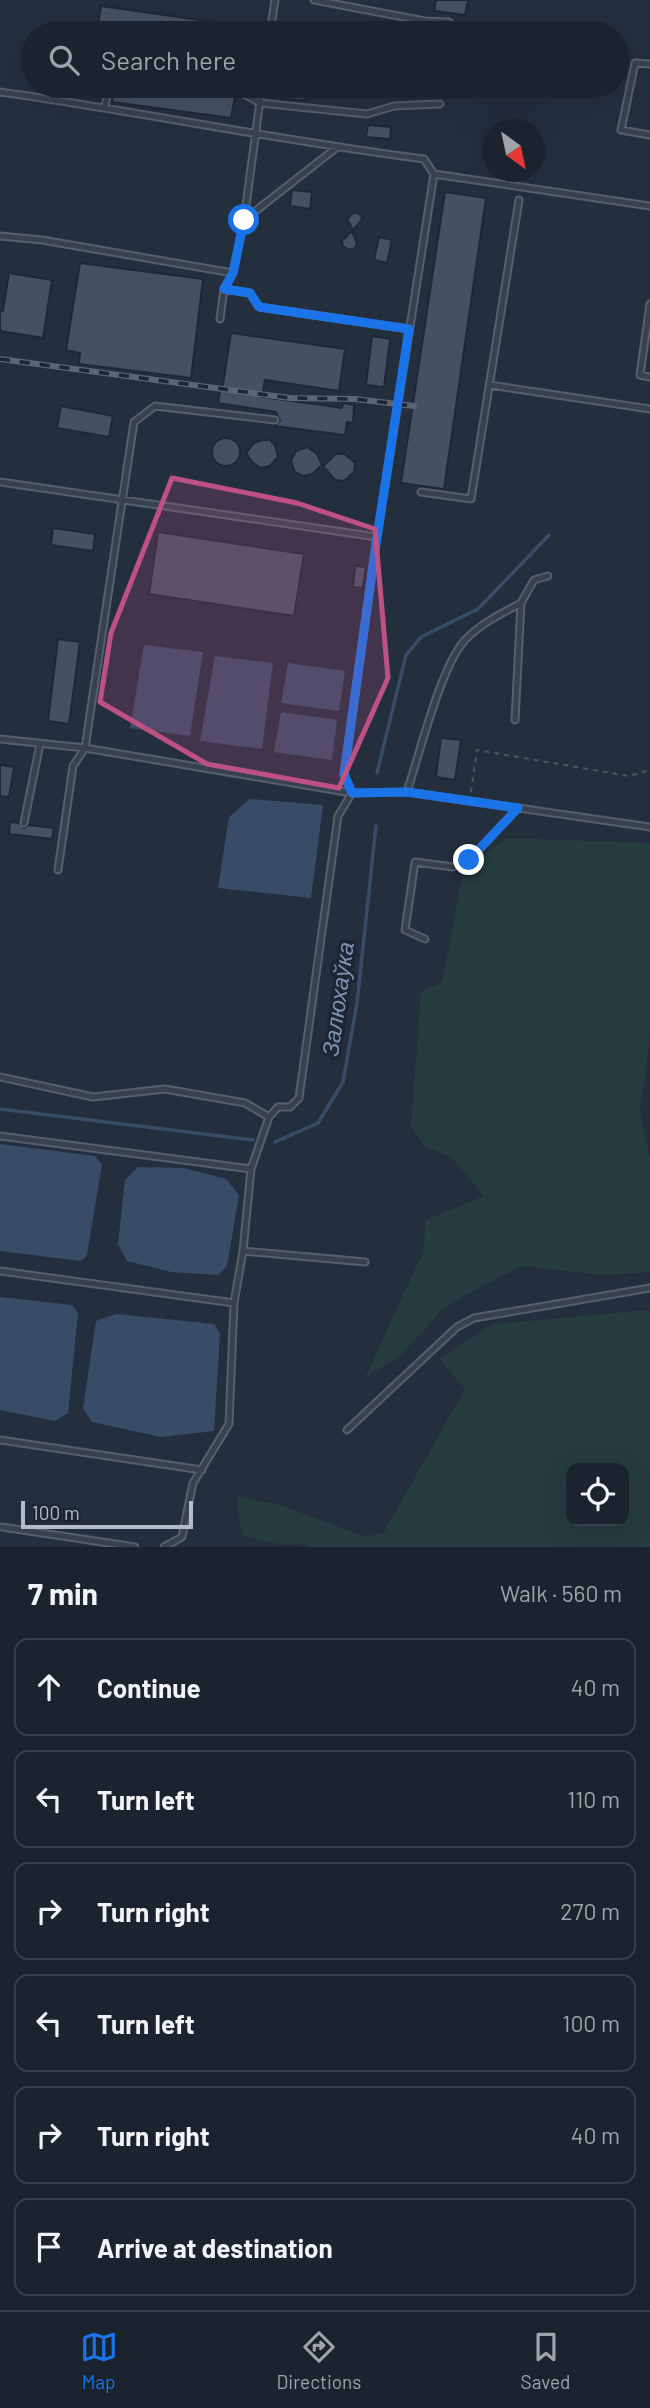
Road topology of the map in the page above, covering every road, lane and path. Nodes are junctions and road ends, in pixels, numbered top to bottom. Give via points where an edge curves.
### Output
1 (275, 0) edge
2 (314, 0) edge
3 (272, 21) edge
4 (437, 21) edge
5 (650, 64) edge
6 (0, 92) edge
7 (629, 92) edge
8 (21, 95) edge
9 (42, 98) edge
10 (107, 98) edge
11 (252, 98) edge
12 (261, 98) edge
13 (628, 98) edge
14 (260, 103) junction
15 (440, 104) dead end
16 (105, 107) junction
17 (254, 133) junction
18 (650, 135) edge
19 (336, 148) junction
20 (434, 174) junction
21 (519, 200) dead end
22 (650, 206) edge
23 (244, 220) junction
24 (0, 236) edge
25 (233, 273) junction
26 (224, 289) junction
27 (650, 304) edge
28 (220, 319) dead end
29 (409, 329) junction
30 (650, 377) edge
31 (490, 385) junction
32 (650, 409) edge
33 (275, 420) dead end
34 (0, 482) edge
35 (421, 492) dead end
36 (122, 501) junction
37 (377, 537) junction
38 (548, 576) dead end
39 (521, 603) junction
40 (515, 720) dead end
41 (0, 738) edge
42 (40, 744) junction
43 (85, 748) junction
44 (650, 770) edge
45 (407, 792) junction
46 (352, 793) junction
47 (470, 801) junction
48 (518, 808) junction
49 (24, 823) dead end
50 (650, 827) edge
51 (58, 870) dead end
52 (425, 939) dead end
53 (0, 1077) edge
54 (269, 1117) junction
55 (0, 1136) edge
56 (251, 1169) junction
57 (243, 1251) junction
58 (365, 1262) dead end
59 (0, 1271) edge
60 (650, 1288) edge
61 (234, 1303) junction
62 (347, 1430) dead end
63 (0, 1440) edge
64 (202, 1470) junction
65 (2, 1527) dead end
66 (135, 1547) edge
67 (164, 1547) edge

1 - 3 lane
2 - 4 lane
5 - 7 lane via 635,63
6 - 8 lane
9 - 16 lane
10 - 16 lane
11 - 14 lane
12 - 14 lane
13 - 18 lane via 621,130
14 - 15 lane via 367,114 394,106
14 - 17 lane
16 - 17 lane
17 - 19 lane
17 - 23 lane
19 - 20 lane via 424,159
19 - 23 lane
20 - 22 lane
20 - 29 lane
21 - 31 lane
23 - 25 lane
24 - 25 lane
25 - 26 lane
26 - 28 lane
26 - 29 lane via 250,293 259,307
27 - 30 lane via 640,375
29 - 37 lane
31 - 32 lane
31 - 35 lane via 471,499
33 - 36 lane via 155,406 134,422
34 - 36 lane
36 - 37 lane
36 - 43 lane
37 - 46 lane via 344,774
38 - 39 lane via 534,580
39 - 40 lane
39 - 45 lane via 465,639 448,666
41 - 42 lane
42 - 43 lane
42 - 49 lane
43 - 46 lane
43 - 51 lane via 74,766
44 - 47 path via 629,776 477,750
45 - 46 lane
45 - 47 lane
46 - 54 lane via 338,816 299,1098 290,1107 278,1107
47 - 48 lane
48 - 50 lane
48 - 52 lane via 469,860 453,867 415,862 405,930
53 - 54 lane via 93,1097 165,1089 245,1103
54 - 56 lane
55 - 56 lane
56 - 57 lane
57 - 58 lane
57 - 61 lane
59 - 61 lane
60 - 62 lane via 474,1318 457,1327
61 - 64 lane via 229,1424
63 - 64 lane
64 - 67 lane via 193,1483 182,1537
65 - 66 lane

